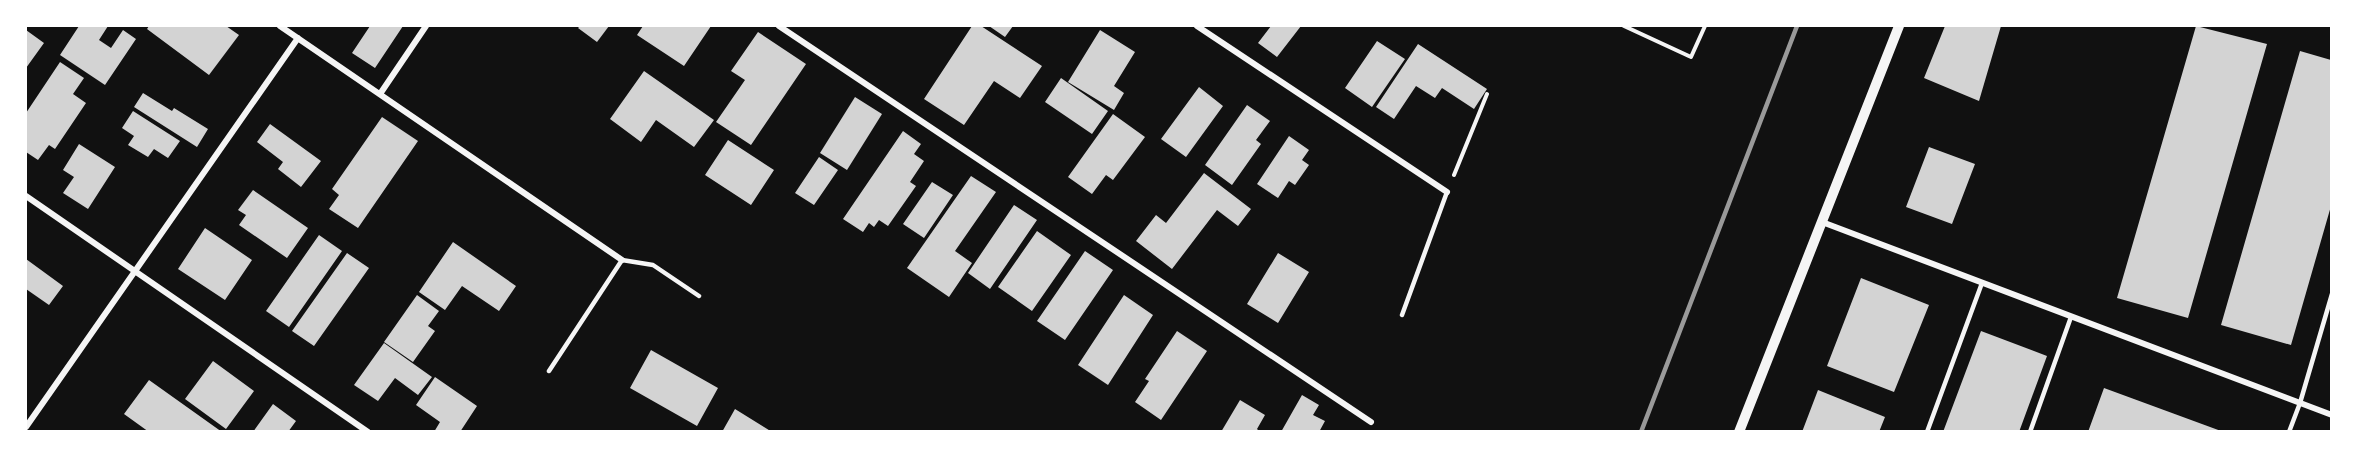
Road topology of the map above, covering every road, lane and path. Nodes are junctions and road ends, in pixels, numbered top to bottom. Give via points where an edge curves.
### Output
1 (280, 26) edge
2 (426, 26) edge
3 (778, 26) edge
4 (1197, 26) edge
5 (1624, 26) edge
6 (1705, 26) edge
7 (1899, 26) edge
8 (298, 38) junction
9 (380, 94) junction
10 (1487, 94) dead end
11 (1448, 192) junction
12 (26, 196) edge
13 (1821, 222) junction
14 (622, 260) junction
15 (134, 271) junction
16 (1982, 283) junction
17 (2331, 294) edge
18 (699, 296) dead end
19 (1401, 315) dead end
20 (2071, 316) junction
21 (549, 371) dead end
22 (2300, 403) junction
23 (2331, 415) edge
24 (1371, 422) dead end
25 (26, 428) edge
26 (368, 432) edge
27 (1739, 432) edge
28 (1927, 432) edge
29 (2030, 432) edge
30 (2289, 432) edge

1 - 8 street
2 - 9 street
3 - 24 street
4 - 11 street
5 - 6 path via 1691,57
7 - 13 street
8 - 9 street
8 - 15 street
9 - 14 street
10 - 11 path
11 - 19 lane
12 - 15 street
13 - 16 street
13 - 27 street
14 - 18 lane via 653,265
14 - 21 lane
15 - 25 street
15 - 26 street
16 - 20 street
16 - 28 lane
17 - 22 lane
20 - 22 street
20 - 29 lane
22 - 23 street
22 - 30 lane

